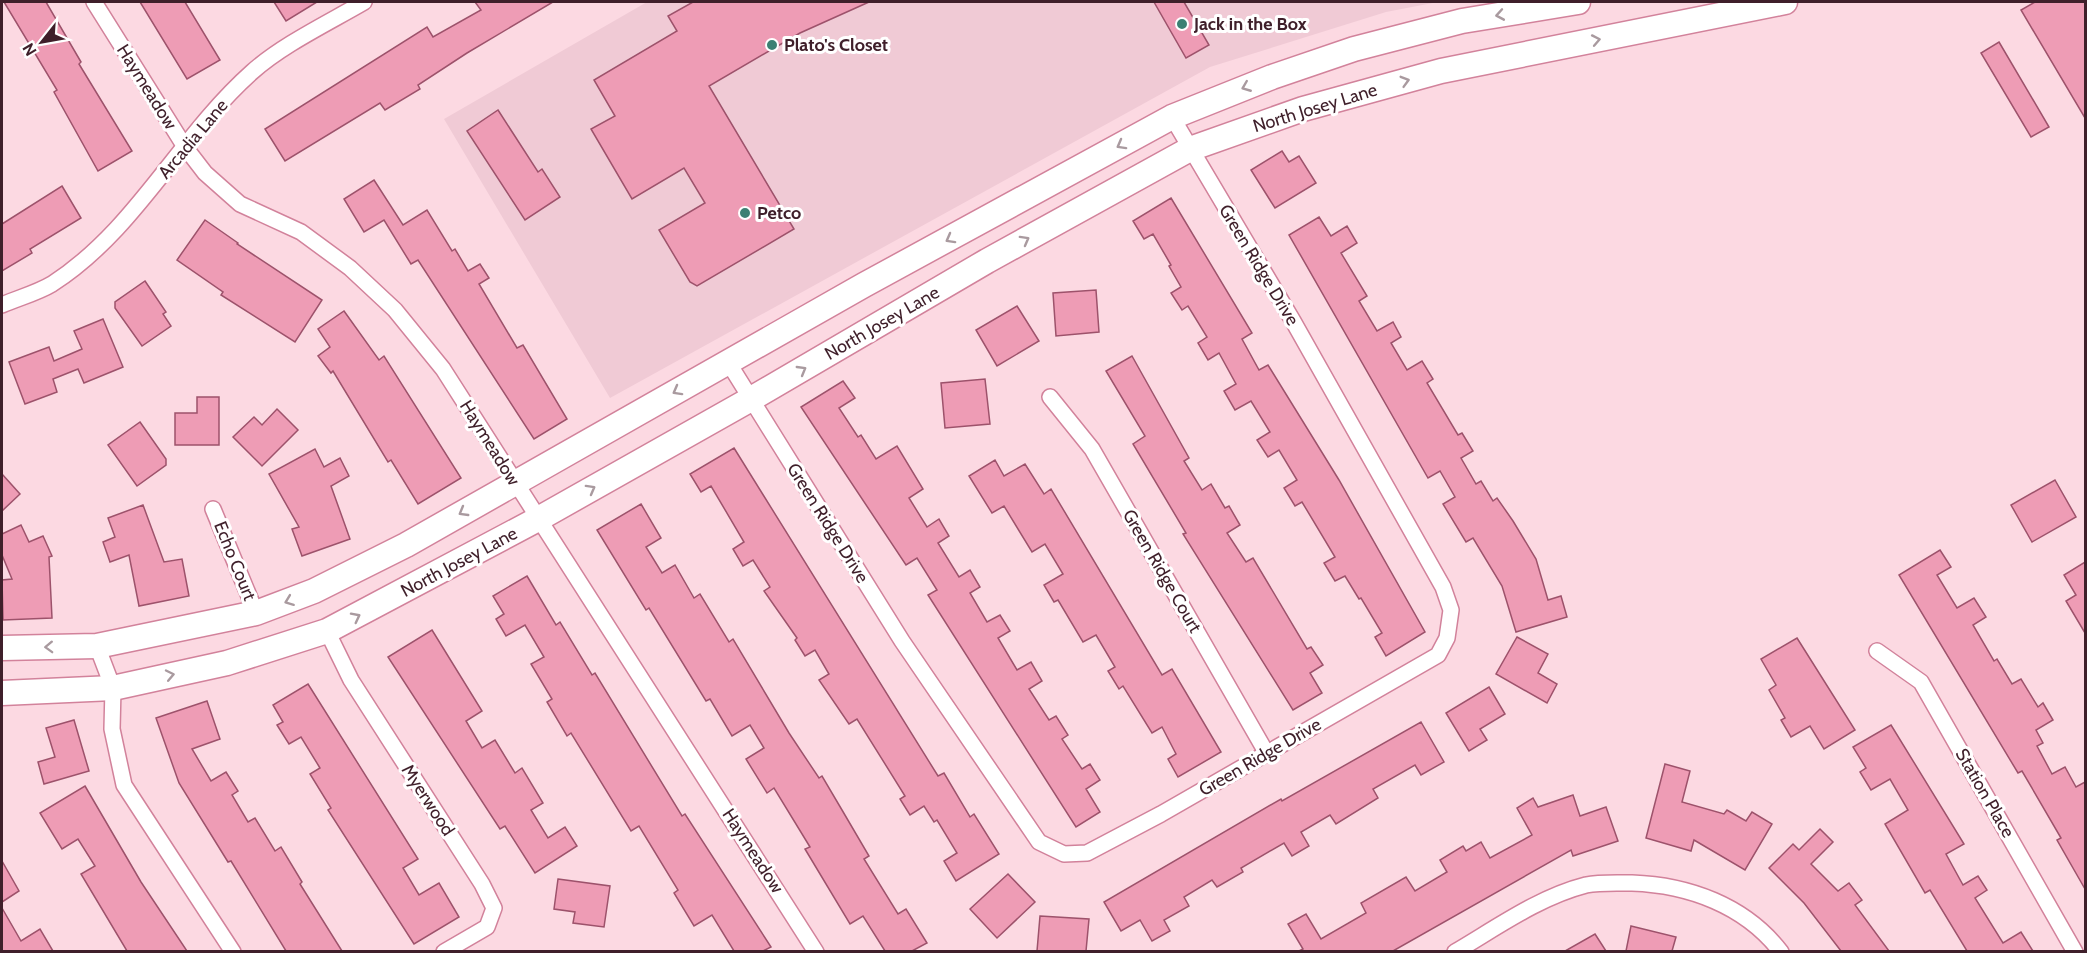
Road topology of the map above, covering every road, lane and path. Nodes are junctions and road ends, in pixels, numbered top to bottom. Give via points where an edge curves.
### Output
1 (94, 2) edge
2 (364, 2) edge
3 (1578, 2) edge
4 (1785, 2) edge
5 (1172, 117) junction
6 (185, 147) junction
7 (1190, 149) junction
8 (2, 305) edge
9 (728, 362) junction
10 (1050, 397) dead end
11 (751, 399) junction
12 (514, 483) junction
13 (213, 509) dead end
14 (540, 518) junction
15 (256, 613) junction
16 (327, 631) junction
17 (97, 646) junction
18 (2, 648) edge
19 (1877, 651) dead end
20 (113, 688) junction
21 (2, 693) edge
22 (1266, 752) junction
23 (233, 951) edge
24 (444, 951) edge
25 (816, 951) edge
26 (1455, 951) edge
27 (1781, 951) edge
28 (2075, 951) edge

1 - 6 street, Haymeadow
2 - 6 street, Arcadia Lane via 252,72
3 -> 5 main road via 1462,21 1354,49
7 -> 4 main road, North Josey Lane via 1303,109 1441,70
5 - 7 street, Green Ridge Drive
5 -> 9 main road
6 - 8 street, Arcadia Lane via 135,210 92,253 50,285
6 - 12 street, Haymeadow via 205,173 240,204 301,232 350,268 395,310 443,369
11 -> 7 main road, North Josey Lane via 987,261
7 - 22 street, Green Ridge Drive via 1293,321 1443,587 1451,610 1447,638 1438,655
9 - 11 street, Green Ridge Drive
9 -> 12 main road
10 - 22 street, Green Ridge Court via 1092,449
14 -> 11 main road, North Josey Lane
11 - 22 street, Green Ridge Drive via 902,642 1039,842 1064,854 1087,853
12 - 14 street, Haymeadow
12 -> 15 main road via 314,591
13 - 15 street, Echo Court
16 -> 14 main road, North Josey Lane
14 - 25 street, Haymeadow
15 - 17 main road
20 -> 16 main road, North Josey Lane via 227,663
16 - 24 street, Myerwood via 351,680 494,908 487,927
17 -> 18 main road
17 - 20 street
19 - 28 street, Station Place via 1921,681
20 - 21 main road, North Josey Lane
20 - 23 street via 112,729 124,785
26 - 27 street via 1556,896 1587,885 1618,883 1659,884 1691,891 1752,923

